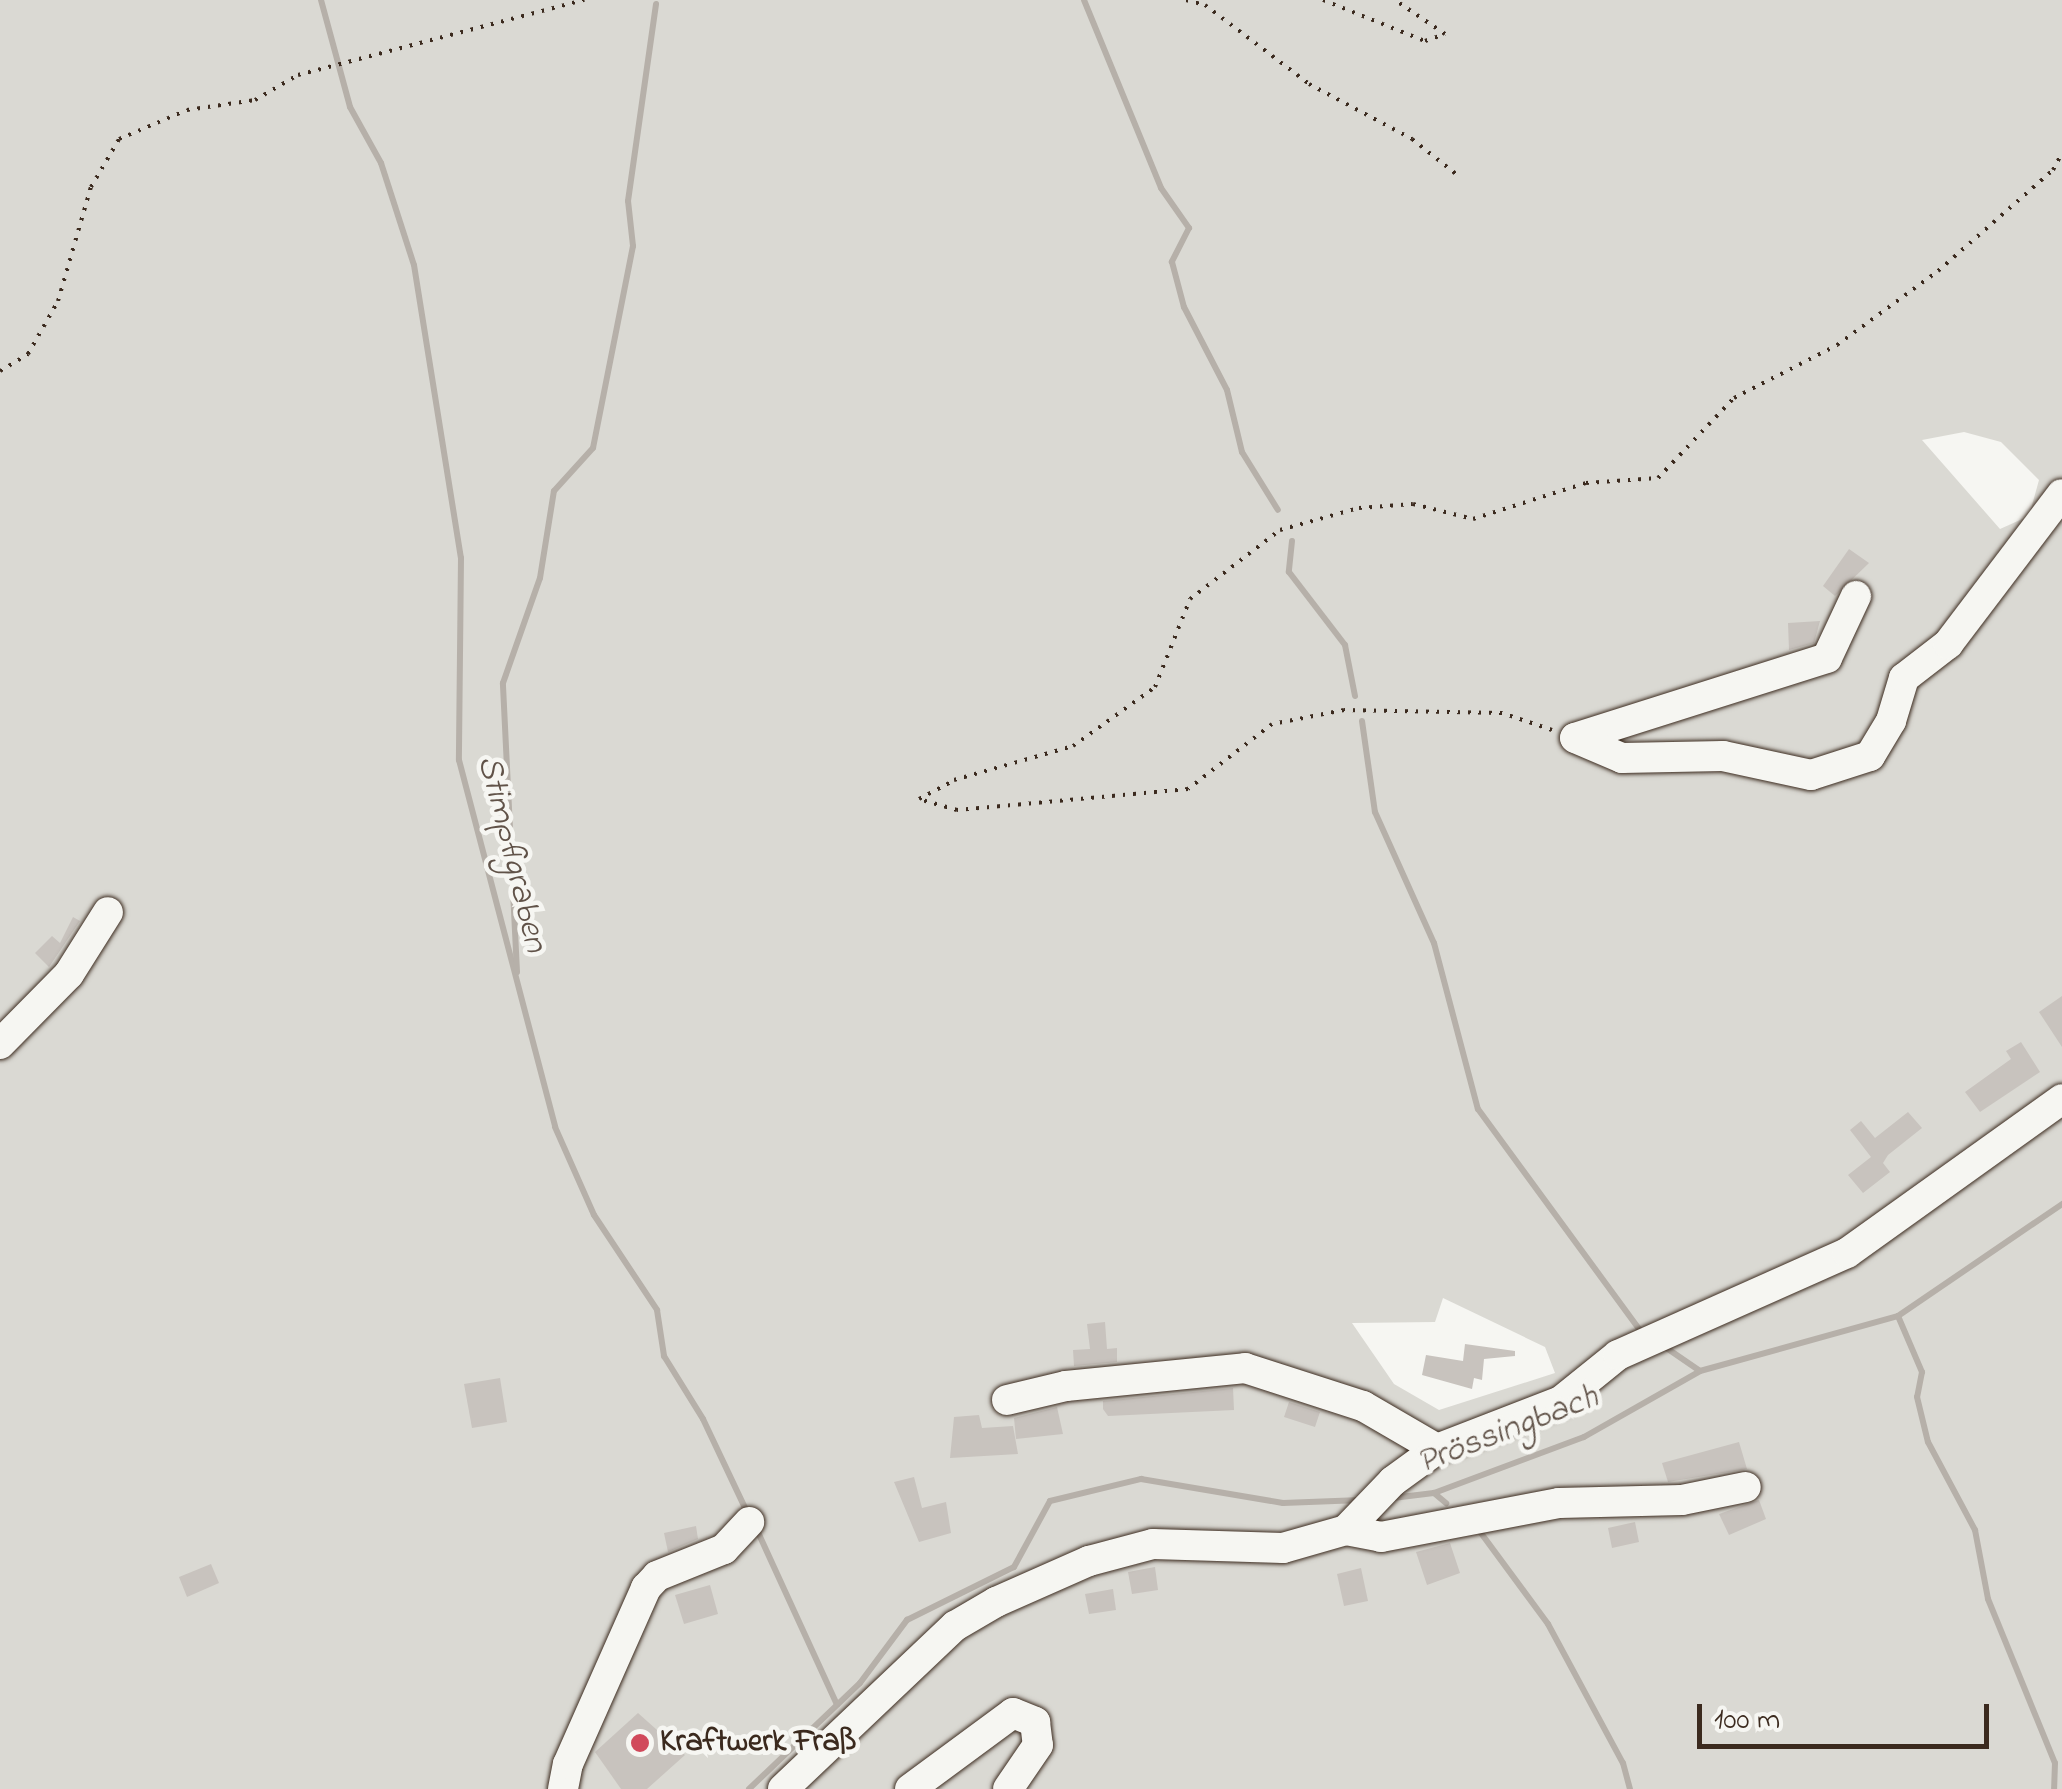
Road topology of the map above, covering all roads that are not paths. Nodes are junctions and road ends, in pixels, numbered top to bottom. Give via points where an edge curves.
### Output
1 (2062, 494) edge
2 (1856, 596) dead end
3 (108, 912) dead end
4 (0, 1044) edge
5 (2062, 1099) edge
6 (1006, 1400) dead end
7 (1438, 1449) junction
8 (1746, 1486) dead end
9 (750, 1522) dead end
10 (1346, 1530) junction
11 (563, 1789) edge
12 (782, 1789) edge
13 (910, 1789) edge
14 (1008, 1789) edge

1 - 2 street via 1948,644 1904,678 1891,721 1870,756 1811,775 1723,756 1622,758 1575,738 1827,658
3 - 4 street via 69,974
5 - 7 street via 1847,1253 1618,1356 1561,1401
6 - 7 street via 1066,1386 1245,1368 1363,1406
7 - 10 street
8 - 10 street via 1682,1500 1560,1502 1381,1537
9 - 11 street via 724,1549 657,1576 646,1588 573,1750
10 - 12 street via 1282,1548 1186,1541 1124,1550 996,1602 955,1626
13 - 14 street via 1012,1714 1035,1722 1038,1745

